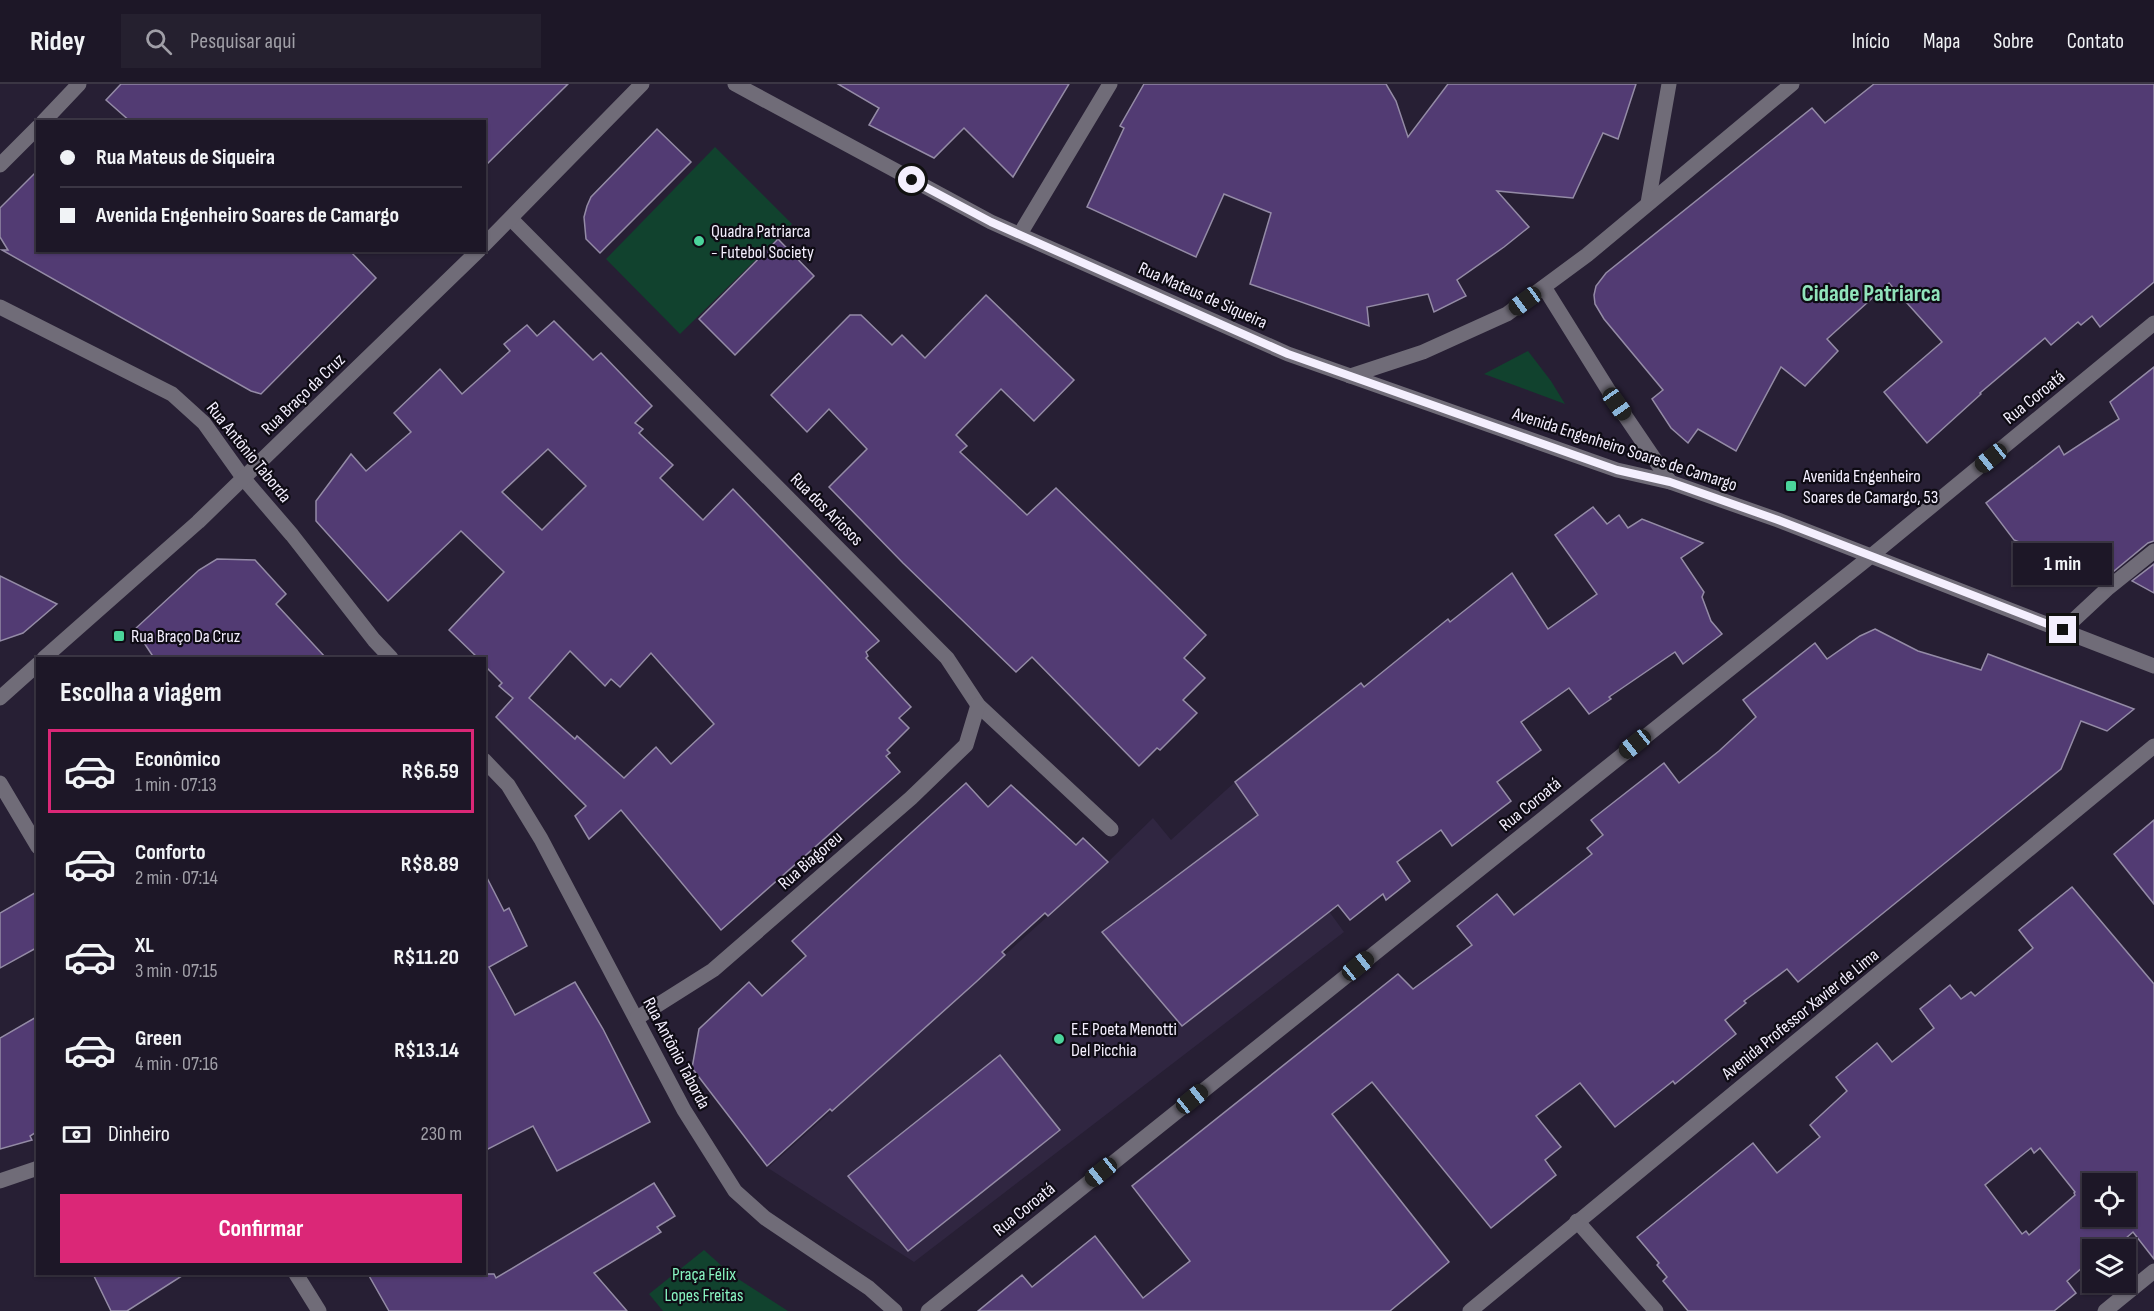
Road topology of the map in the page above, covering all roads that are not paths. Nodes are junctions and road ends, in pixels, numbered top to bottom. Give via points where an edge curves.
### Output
1 (79, 84) edge
2 (642, 84) edge
3 (735, 84) edge
4 (1110, 84) edge
5 (1669, 84) edge
6 (1792, 84) edge
7 (45, 120) edge
8 (36, 129) edge
9 (0, 165) edge
10 (1648, 203) junction
11 (512, 219) junction
12 (1020, 234) junction
13 (486, 243) edge
14 (476, 252) edge
15 (1544, 287) junction
16 (0, 307) edge
17 (2154, 323) edge
18 (1350, 375) junction
19 (244, 479) junction
20 (1670, 482) junction
21 (2154, 551) edge
22 (1871, 556) junction
23 (2063, 630) junction
24 (45, 657) edge
25 (390, 657) edge
26 (36, 666) edge
27 (2154, 666) edge
28 (0, 698) edge
29 (978, 705) junction
30 (2154, 746) edge
31 (486, 762) edge
32 (0, 783) edge
33 (1111, 829) dead end
34 (36, 844) edge
35 (637, 1018) junction
36 (36, 1169) edge
37 (0, 1181) edge
38 (1577, 1221) junction
39 (2154, 1271) edge
40 (297, 1275) edge
41 (319, 1311) edge
42 (895, 1311) edge
43 (928, 1311) edge
44 (1470, 1311) edge
45 (1656, 1311) edge
46 (2105, 1311) edge

1 - 7 street
2 - 11 street
3 - 12 street, Rua Mateus de Siqueira
4 - 12 street
5 - 10 street
6 - 10 street
8 - 9 street
10 - 15 street
11 - 13 street
11 - 29 street, Rua dos Ariosos via 947,658
12 - 18 street, Rua Mateus de Siqueira via 1288,354
14 - 19 street, Rua Braço da Cruz
15 - 18 street via 1507,314 1423,352
15 - 20 street
16 - 19 street, Rua Antônio Taborda via 172,394 204,423
17 - 22 street, Rua Coroatá
18 - 20 street, Avenida Engenheiro Soares de Camargo via 1617,470
19 - 24 street, Rua Braço da Cruz
19 - 25 street, Rua Antônio Taborda
20 - 22 street, Avenida Engenheiro Soares de Camargo
21 - 23 street
22 - 23 street, Avenida Engenheiro Soares de Camargo
22 - 43 street, Rua Coroatá
23 - 27 street, Avenida Engenheiro Soares de Camargo
26 - 28 street
29 - 33 street, Rua dos Ariosos
29 - 35 street, Rua Biagoreu via 966,745 911,798 713,970
30 - 38 street, Avenida Professor Xavier de Lima
31 - 35 street, Rua Antônio Taborda via 508,785 541,839
32 - 34 street
35 - 42 street, Rua Antônio Taborda via 684,1110 735,1191 765,1218 869,1288
36 - 37 street
38 - 44 street, Avenida Professor Xavier de Lima
38 - 45 street
39 - 46 street
40 - 41 street

